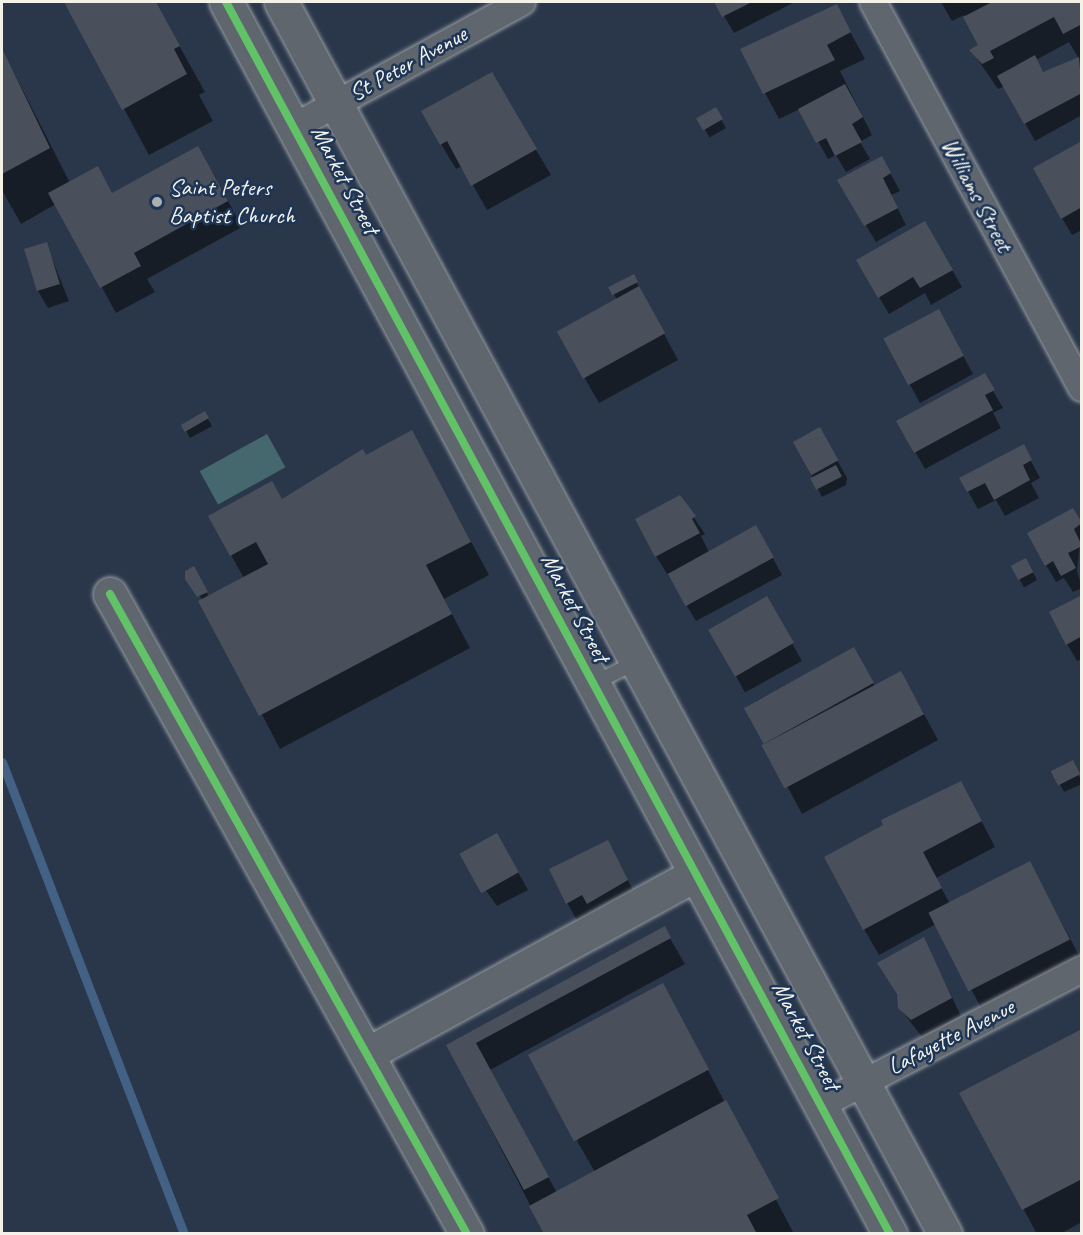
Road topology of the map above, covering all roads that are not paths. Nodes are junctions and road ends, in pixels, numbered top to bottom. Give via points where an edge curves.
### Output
1 (226, 2) edge
2 (282, 2) edge
3 (522, 2) edge
4 (873, 2) edge
5 (336, 103) junction
6 (294, 127) junction
7 (1082, 388) edge
8 (110, 594) dead end
9 (637, 662) junction
10 (594, 683) junction
11 (696, 874) junction
12 (1082, 969) edge
13 (367, 1054) junction
14 (864, 1083) junction
15 (821, 1105) junction
16 (467, 1233) edge
17 (890, 1233) edge
18 (945, 1233) edge

1 - 6 street, Market Street
2 - 5 street, Market Street
3 - 5 street, St Peter Avenue
4 - 7 street, Williams Street
5 - 6 street, St Peter Avenue
5 - 9 street, Market Street
6 - 10 street, Market Street
8 - 13 street
9 - 10 lane
9 - 14 street, Market Street
10 - 11 street, Market Street
11 - 13 street
11 - 15 street, Market Street
12 - 14 street, Lafayette Avenue
13 - 16 street
14 - 15 street, Lafayette Avenue
14 - 18 street, Market Street
15 - 17 street, Market Street

